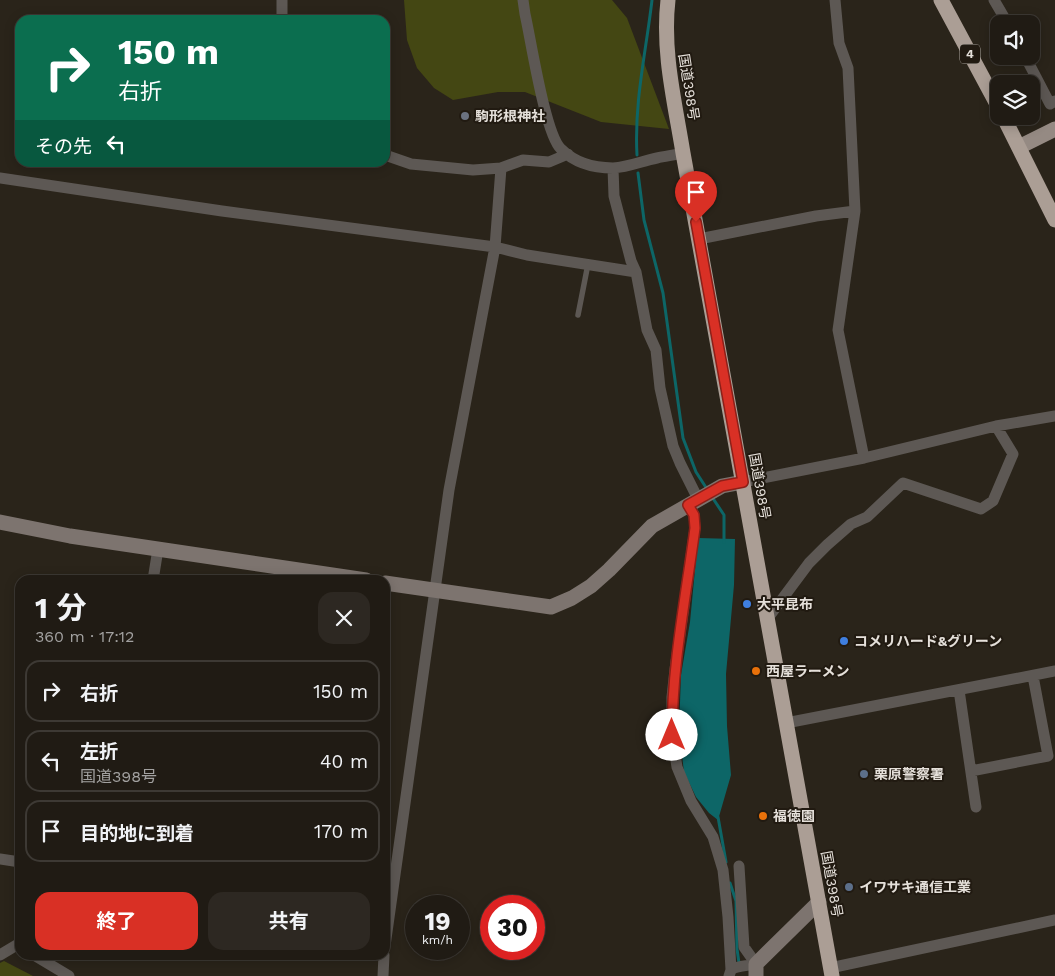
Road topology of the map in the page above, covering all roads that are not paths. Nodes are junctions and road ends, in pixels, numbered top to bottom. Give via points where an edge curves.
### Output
1 (282, 0) edge
2 (523, 0) edge
3 (668, 0) edge
4 (835, 0) edge
5 (941, 0) edge
6 (994, 0) edge
7 (282, 15) edge
8 (1003, 15) edge
9 (1030, 65) edge
10 (990, 91) edge
11 (1055, 101) edge
12 (1008, 125) edge
13 (1055, 129) edge
14 (1019, 147) junction
15 (683, 153) junction
16 (568, 154) junction
17 (390, 157) edge
18 (501, 168) junction
19 (613, 168) junction
20 (0, 178) edge
21 (855, 211) junction
22 (1055, 220) edge
23 (699, 239) junction
24 (496, 247) junction
25 (588, 264) junction
26 (636, 272) junction
27 (578, 315) dead end
28 (1055, 416) edge
29 (996, 426) junction
30 (864, 458) junction
31 (743, 482) junction
32 (696, 500) junction
33 (0, 522) edge
34 (158, 549) junction
35 (154, 575) edge
36 (332, 575) edge
37 (390, 584) edge
38 (435, 590) junction
39 (768, 618) junction
40 (1055, 671) edge
41 (1033, 676) junction
42 (959, 690) junction
43 (786, 723) junction
44 (971, 771) junction
45 (976, 807) dead end
46 (0, 859) edge
47 (15, 861) edge
48 (739, 866) dead end
49 (819, 902) junction
50 (390, 910) edge
51 (1055, 920) edge
52 (15, 947) edge
53 (0, 955) edge
54 (42, 960) edge
55 (384, 960) edge
56 (753, 969) edge
57 (731, 971) edge
58 (831, 972) edge
59 (69, 976) edge
60 (383, 976) edge

1 - 7 street
2 - 16 street via 552,135
3 - 15 highway, 国道398号 via 667,51
4 - 21 street via 839,43 848,68
5 - 10 highway, 4
6 - 8 street
9 - 11 street via 1050,104
12 - 14 highway
13 - 14 main road
14 - 22 highway
15 - 19 street
15 - 23 highway, 国道398号
16 - 18 street via 549,162 523,160
16 - 19 street via 591,167
17 - 18 street via 412,164 473,170
18 - 24 street
19 - 26 street via 614,196
20 - 24 street
21 - 23 street
21 - 30 street via 838,330
23 - 31 highway, 国道398号
24 - 25 street
24 - 38 street via 449,490
25 - 26 street
25 - 27 lane
26 - 32 street via 647,330 656,350 660,388 673,446
28 - 29 street
29 - 30 street
29 - 39 street via 1013,454 993,501 981,509 903,484 867,517 851,524 827,545
30 - 31 street
31 - 32 street via 722,486
31 - 39 highway, 国道398号
32 - 38 street via 652,526 591,586 551,607
32 - 57 street via 672,697 672,735 677,767 691,801 713,837 723,870
33 - 34 street
34 - 35 street
34 - 36 street
37 - 38 street
38 - 50 street
39 - 43 highway, 国道398号
40 - 41 street
41 - 42 street
41 - 44 street via 1048,756
42 - 43 street
42 - 44 street
43 - 49 highway, 国道398号
44 - 45 street
46 - 47 street
48 - 56 street via 744,947
49 - 56 street
49 - 58 highway, 国道398号
51 - 58 street
52 - 53 street
54 - 59 street
55 - 60 street
56 - 57 street

